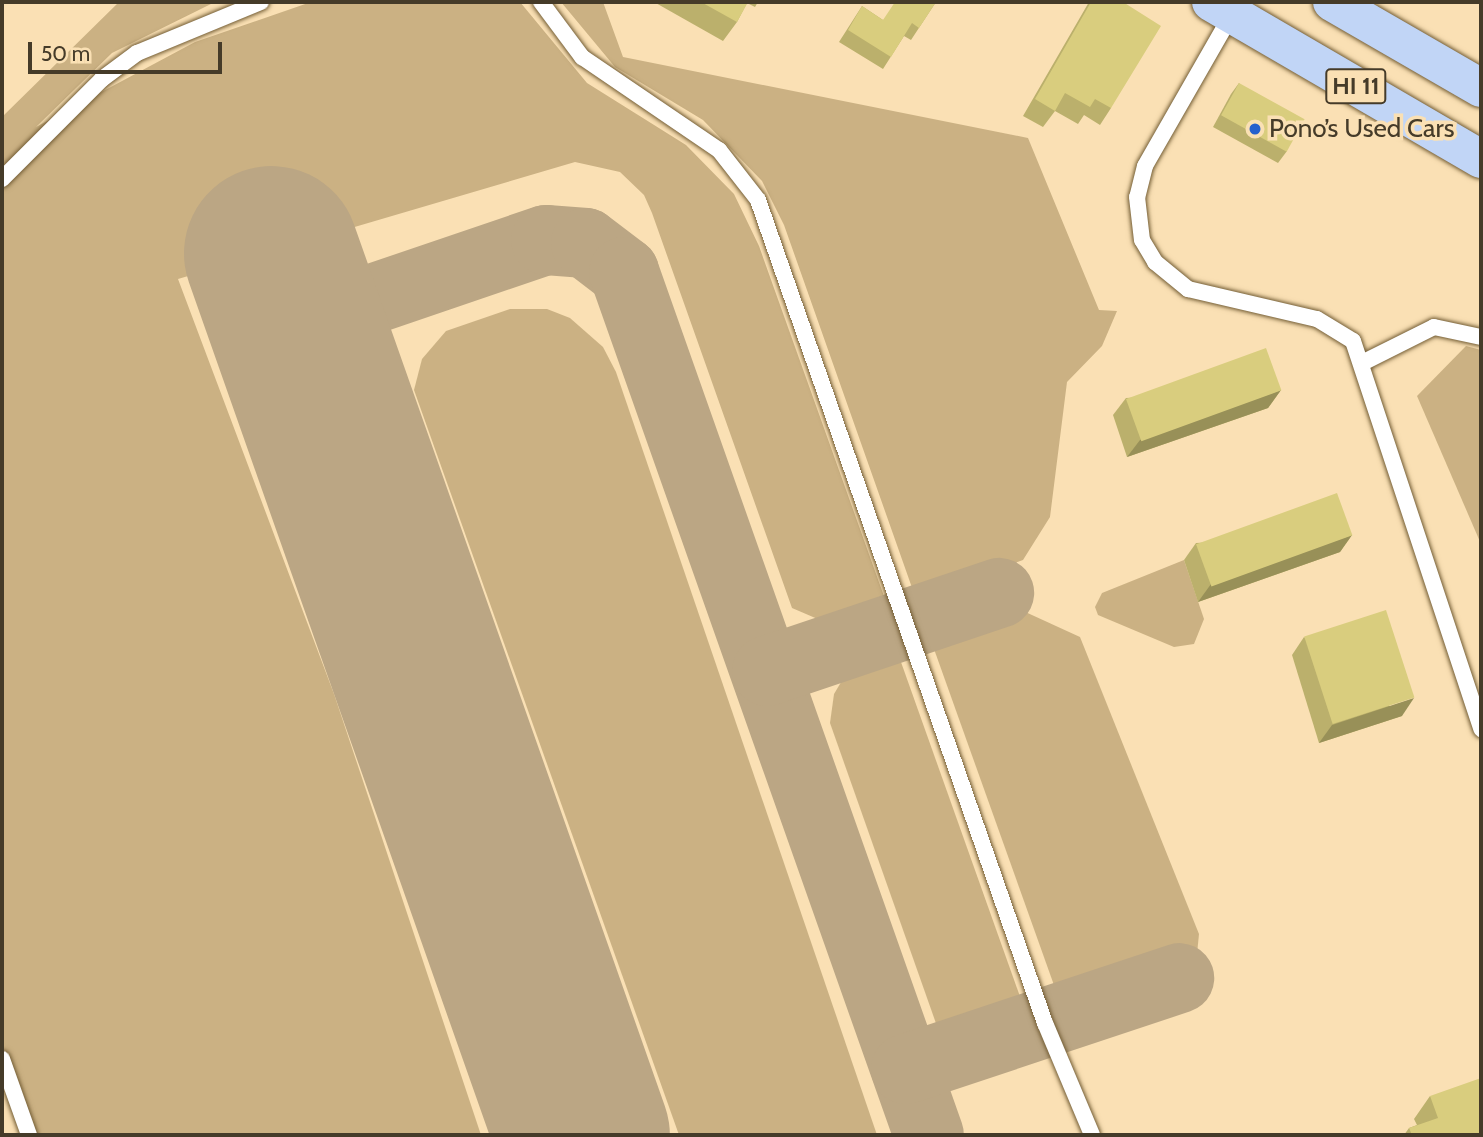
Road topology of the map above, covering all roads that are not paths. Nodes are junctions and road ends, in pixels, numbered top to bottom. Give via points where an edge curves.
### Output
1 (261, 2) edge
2 (541, 2) edge
3 (1332, 2) edge
4 (1221, 8) edge
5 (1481, 88) edge
6 (1481, 159) edge
7 (2, 179) edge
8 (1481, 337) edge
9 (1364, 362) junction
10 (1481, 729) edge
11 (2, 1059) edge
12 (29, 1135) edge
13 (1092, 1135) edge

1 - 7 lane via 137,53 102,79
2 - 13 lane via 582,57 719,150 758,200 1045,1023
3 - 5 highway, HI 11
4 - 6 highway, HI 11
4 - 9 lane via 1145,166 1137,197 1142,240 1155,262 1188,289 1326,323 1353,341
8 - 9 lane via 1434,327
9 - 10 lane
11 - 12 lane

